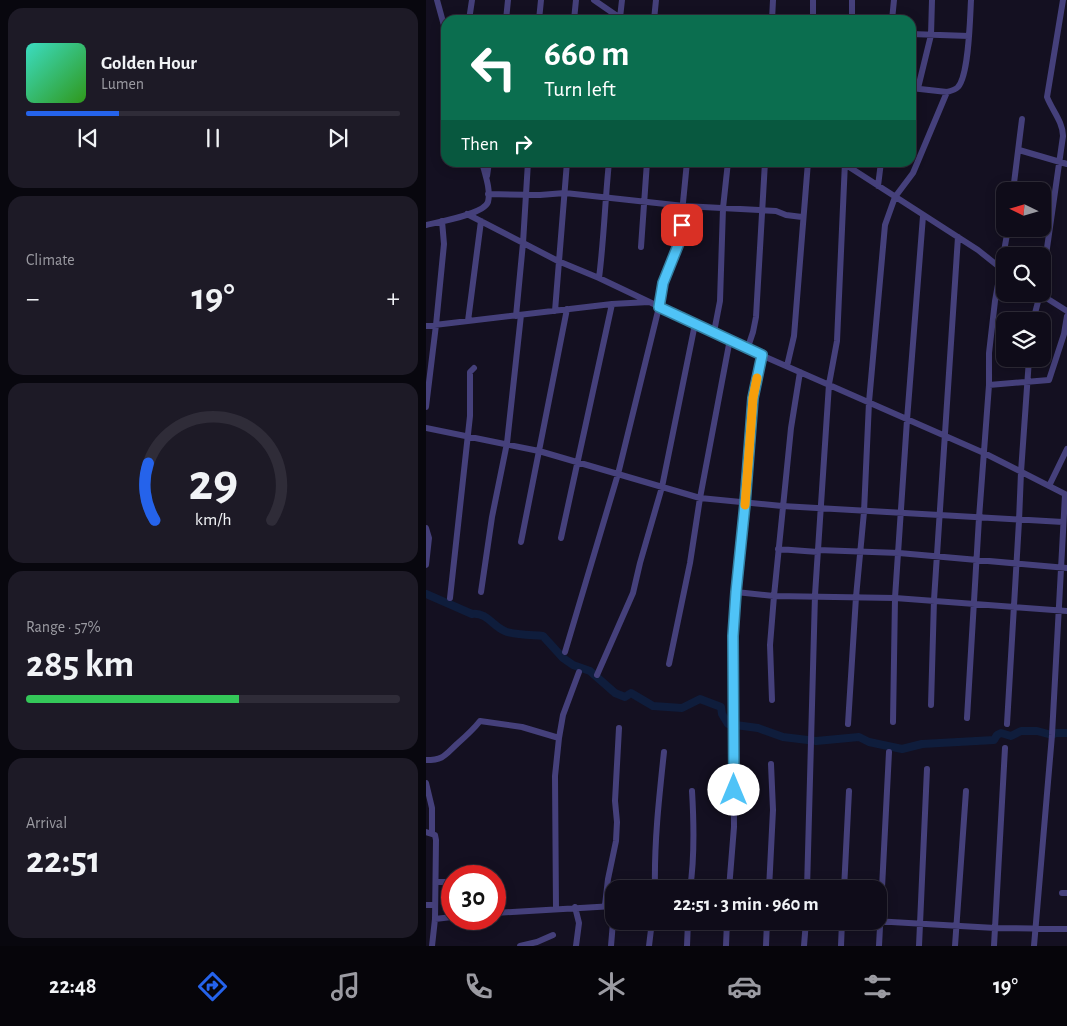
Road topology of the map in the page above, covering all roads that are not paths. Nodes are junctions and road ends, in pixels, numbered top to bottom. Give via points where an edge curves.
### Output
1 (437, 0) edge
2 (472, 0) edge
3 (508, 0) edge
4 (541, 0) edge
5 (576, 0) edge
6 (594, 0) edge
7 (622, 0) edge
8 (656, 0) edge
9 (773, 0) edge
10 (813, 0) edge
11 (852, 0) edge
12 (894, 0) edge
13 (932, 0) edge
14 (971, 0) edge
15 (1063, 0) edge
16 (441, 15) edge
17 (470, 15) edge
18 (506, 15) edge
19 (540, 15) edge
20 (574, 15) edge
21 (616, 15) edge
22 (622, 15) edge
23 (654, 15) edge
24 (772, 15) edge
25 (813, 15) edge
26 (852, 15) edge
27 (892, 15) edge
28 (916, 34) edge
29 (931, 35) junction
30 (969, 36) junction
31 (916, 82) edge
32 (916, 88) edge
33 (947, 92) junction
34 (1022, 119) dead end
35 (1019, 150) junction
36 (1063, 163) edge
37 (916, 166) edge
38 (483, 167) edge
39 (488, 167) edge
40 (528, 167) edge
41 (567, 167) edge
42 (609, 167) edge
43 (647, 167) edge
44 (687, 167) edge
45 (727, 167) edge
46 (765, 167) edge
47 (807, 167) edge
48 (844, 167) edge
49 (850, 167) edge
50 (880, 167) edge
51 (916, 167) edge
52 (487, 182) junction
53 (1014, 182) edge
54 (878, 186) junction
55 (565, 193) junction
56 (488, 194) junction
57 (526, 195) junction
58 (894, 197) junction
59 (606, 198) junction
60 (644, 201) junction
61 (684, 206) junction
62 (723, 208) junction
63 (761, 211) junction
64 (468, 214) junction
65 (923, 216) junction
66 (802, 217) junction
67 (442, 221) junction
68 (481, 221) junction
69 (426, 225) edge
70 (958, 237) junction
71 (523, 244) junction
72 (641, 247) dead end
73 (1048, 247) edge
74 (558, 261) junction
75 (996, 264) edge
76 (599, 278) junction
77 (1067, 301) edge
78 (650, 302) junction
79 (997, 302) edge
80 (612, 304) junction
81 (659, 307) junction
82 (567, 309) junction
83 (555, 311) junction
84 (1035, 312) edge
85 (1066, 312) edge
86 (518, 315) junction
87 (468, 321) junction
88 (695, 324) junction
89 (436, 325) junction
90 (426, 326) edge
91 (714, 332) junction
92 (730, 339) junction
93 (748, 348) junction
94 (762, 355) junction
95 (787, 366) junction
96 (1029, 367) edge
97 (474, 368) dead end
98 (800, 372) junction
99 (1029, 381) junction
100 (829, 384) junction
101 (989, 384) junction
102 (869, 402) junction
103 (426, 406) edge
104 (907, 420) junction
105 (426, 428) edge
106 (468, 436) junction
107 (945, 437) junction
108 (507, 444) junction
109 (1067, 449) edge
110 (539, 451) junction
111 (984, 453) junction
112 (579, 462) junction
113 (1021, 472) junction
114 (618, 474) junction
115 (1049, 486) junction
116 (662, 487) junction
117 (1066, 495) edge
118 (700, 498) junction
119 (745, 504) junction
120 (782, 506) junction
121 (820, 508) junction
122 (864, 512) junction
123 (902, 514) junction
124 (940, 515) junction
125 (979, 518) junction
126 (1019, 520) junction
127 (1063, 522) junction
128 (426, 528) edge
129 (561, 538) dead end
130 (521, 542) dead end
131 (778, 550) junction
132 (818, 551) junction
133 (861, 552) junction
134 (899, 553) junction
135 (937, 557) junction
136 (977, 560) junction
137 (1017, 564) junction
138 (426, 565) edge
139 (1064, 568) edge
140 (481, 592) dead end
141 (736, 592) junction
142 (774, 596) junction
143 (816, 596) junction
144 (856, 597) junction
145 (450, 598) dead end
146 (895, 598) junction
147 (934, 600) junction
148 (975, 604) junction
149 (1014, 606) junction
150 (1067, 610) edge
151 (1059, 611) junction
152 (565, 652) dead end
153 (668, 664) dead end
154 (579, 672) dead end
155 (597, 675) dead end
156 (772, 700) dead end
157 (931, 705) dead end
158 (967, 718) dead end
159 (893, 722) dead end
160 (848, 724) dead end
161 (1007, 724) dead end
162 (618, 728) dead end
163 (559, 738) junction
164 (1005, 748) dead end
165 (664, 752) dead end
166 (889, 752) dead end
167 (426, 760) edge
168 (771, 764) dead end
169 (927, 769) dead end
170 (426, 783) edge
171 (692, 791) dead end
172 (966, 791) dead end
173 (849, 792) dead end
174 (429, 832) edge
175 (426, 870) edge
176 (435, 871) junction
177 (608, 880) edge
178 (655, 880) edge
179 (691, 880) edge
180 (730, 880) edge
181 (769, 880) edge
182 (807, 880) edge
183 (844, 880) edge
184 (883, 880) edge
185 (436, 882) junction
186 (441, 882) edge
187 (426, 905) edge
188 (435, 905) junction
189 (605, 905) edge
190 (575, 907) junction
191 (556, 909) junction
192 (506, 912) edge
193 (441, 918) edge
194 (435, 919) junction
195 (887, 922) edge
196 (921, 924) junction
197 (957, 925) junction
198 (995, 928) junction
199 (1035, 929) junction
200 (1067, 929) edge
201 (612, 930) edge
202 (651, 930) edge
203 (688, 930) edge
204 (727, 930) edge
205 (767, 930) edge
206 (805, 930) edge
207 (842, 930) edge
208 (881, 930) edge
209 (553, 935) dead end
210 (430, 945) edge
211 (520, 946) edge
212 (576, 946) edge
213 (611, 946) edge
214 (650, 946) edge
215 (687, 946) edge
216 (726, 946) edge
217 (766, 946) edge
218 (804, 946) edge
219 (841, 946) edge
220 (880, 946) edge
221 (919, 946) edge
222 (955, 946) edge
223 (994, 946) edge
224 (1034, 946) edge

1 - 16 street
2 - 17 street
3 - 18 street
4 - 19 street
5 - 20 street
6 - 21 street
7 - 22 street
8 - 23 street
9 - 24 street
10 - 25 street
11 - 26 street
12 - 27 street
13 - 29 street
14 - 30 street
15 - 36 street via 1048,97 1063,128
28 - 29 street
29 - 30 street
29 - 31 street
30 - 33 street via 963,76 957,88
32 - 33 street
33 - 37 street
34 - 35 street
35 - 36 street
35 - 53 street
36 - 73 street
38 - 52 street
39 - 52 street
40 - 57 street
41 - 55 street
42 - 59 street
43 - 60 street
44 - 61 street
45 - 62 street
46 - 63 street
47 - 66 street
48 - 100 street via 837,341
49 - 54 street
50 - 54 street
51 - 58 street
52 - 56 street
54 - 58 street
55 - 57 street
55 - 59 street
55 - 74 street
56 - 57 street
56 - 64 street via 486,207
57 - 71 street
58 - 65 street
58 - 102 street via 885,226
59 - 60 street
59 - 76 street
60 - 61 street
60 - 72 street
61 - 62 street
61 - 81 street via 679,243 667,270
62 - 63 street
62 - 91 street via 720,301
63 - 66 street
63 - 93 street via 756,317
64 - 67 street
64 - 68 street
65 - 70 street
65 - 104 street
66 - 95 street via 794,336
67 - 69 street
67 - 89 street via 444,244
68 - 71 street
68 - 87 street
70 - 75 street
70 - 107 street
71 - 74 street
71 - 86 street
74 - 76 street
74 - 83 street
76 - 78 street
77 - 85 street
78 - 80 street
78 - 81 street
79 - 101 street via 991,331
80 - 82 street
80 - 112 street
81 - 88 street
81 - 114 street
82 - 83 street
82 - 110 street
83 - 86 street
84 - 85 street via 1040,294
85 - 99 street via 1064,334 1049,380
86 - 87 street
86 - 108 street
87 - 89 street
88 - 91 street
88 - 116 street
89 - 90 street
89 - 103 street
91 - 92 street
92 - 93 street
92 - 118 street
93 - 94 street
94 - 95 street
94 - 119 street via 753,398
95 - 98 street
96 - 99 street
97 - 106 street via 470,372
98 - 100 street
98 - 120 street
99 - 101 street
99 - 113 street
100 - 102 street
100 - 121 street
101 - 111 street
102 - 104 street
102 - 122 street
104 - 107 street
104 - 123 street
105 - 106 street
106 - 108 street
106 - 145 street
107 - 111 street
107 - 124 street
108 - 110 street
108 - 140 street
109 - 115 street
110 - 112 street
110 - 130 street
111 - 113 street
111 - 125 street
112 - 114 street
112 - 129 street
113 - 115 street
113 - 126 street
114 - 116 street
114 - 152 street
115 - 117 street
116 - 118 street
116 - 155 street via 633,593
117 - 127 street
118 - 119 street
118 - 153 street
119 - 120 street
119 - 141 street
120 - 121 street
120 - 131 street
121 - 122 street
121 - 132 street
122 - 123 street
122 - 133 street
123 - 124 street
123 - 134 street
124 - 125 street
124 - 135 street
125 - 126 street
125 - 136 street
126 - 127 street
126 - 137 street
127 - 139 street
128 - 138 street via 429,538
131 - 132 street
131 - 142 street
132 - 133 street
132 - 143 street
133 - 134 street
133 - 144 street
134 - 135 street
134 - 146 street
135 - 136 street
135 - 147 street
136 - 137 street
136 - 148 street
137 - 139 street
137 - 149 street
139 - 151 street
141 - 142 street
141 - 180 street via 733,636 734,827
142 - 143 street
142 - 156 street via 770,645
143 - 144 street
143 - 182 street
144 - 146 street
144 - 160 street
146 - 147 street
146 - 159 street
147 - 148 street
147 - 157 street
148 - 149 street
148 - 158 street
149 - 151 street
149 - 161 street
150 - 151 street
151 - 199 street
154 - 163 street
162 - 177 street via 616,841
163 - 167 street via 480,721 447,756
163 - 191 street via 554,789
164 - 198 street
165 - 178 street
166 - 184 street
168 - 181 street via 773,810
169 - 196 street
170 - 174 street via 432,808
171 - 179 street
172 - 197 street
173 - 183 street
174 - 176 street via 435,835 436,840
175 - 176 street
176 - 185 street
185 - 186 street
185 - 188 street
187 - 188 street
188 - 194 street
189 - 190 street
190 - 191 street
190 - 212 street via 579,923
191 - 192 street
193 - 194 street
194 - 210 street
195 - 196 street
196 - 197 street
196 - 221 street
197 - 198 street
197 - 222 street
198 - 199 street
198 - 223 street
199 - 200 street
199 - 224 street
201 - 213 street
202 - 214 street
203 - 215 street
204 - 216 street
205 - 217 street
206 - 218 street
207 - 219 street
208 - 220 street
209 - 211 street

